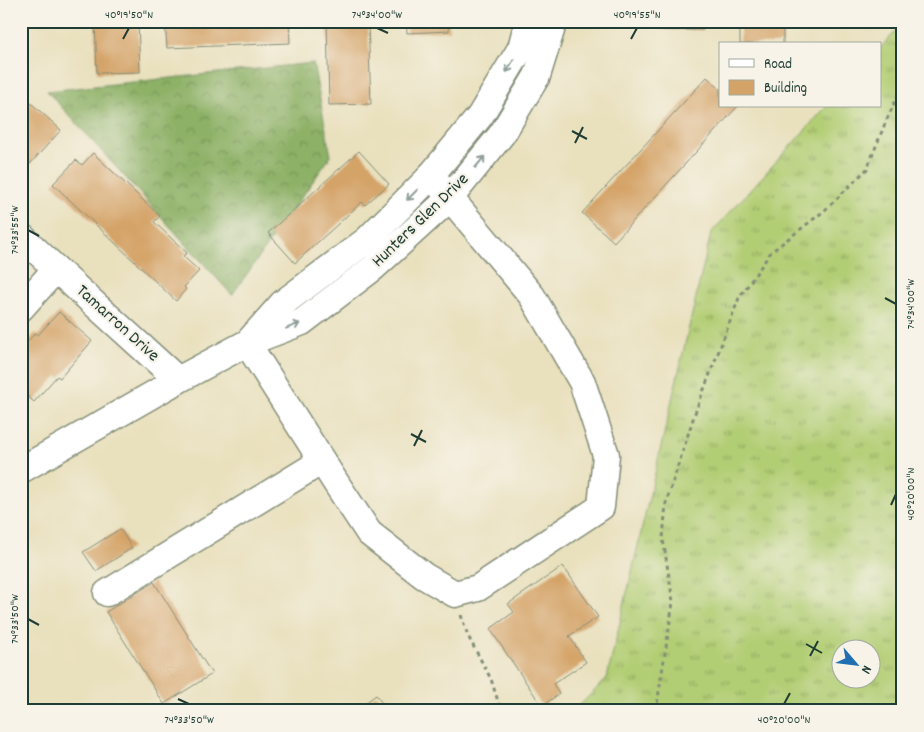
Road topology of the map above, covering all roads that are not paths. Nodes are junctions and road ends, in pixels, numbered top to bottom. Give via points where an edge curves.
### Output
1 (528, 21) edge
2 (554, 21) edge
3 (480, 116) junction
4 (502, 134) junction
5 (431, 175) junction
6 (450, 198) junction
7 (21, 236) edge
8 (56, 269) junction
9 (22, 306) edge
10 (247, 343) junction
11 (178, 380) junction
12 (322, 461) junction
13 (28, 466) edge
14 (107, 593) dead end

1 -> 3 street, Hunters Glen Drive via 521,48
2 - 4 street, Hunters Glen Drive via 537,76
3 - 4 street
3 - 5 street, Hunters Glen Drive
6 -> 4 street, Hunters Glen Drive
5 - 6 street
5 -> 10 street, Hunters Glen Drive via 367,240 283,303
10 -> 6 street, Hunters Glen Drive via 302,322 373,268
6 - 12 street via 532,296 582,382 606,455 601,507 478,588 455,594 424,576 369,533
7 - 8 street, Tamarron Drive
8 - 9 street
8 - 11 street, Tamarron Drive
10 - 11 street, Hunters Glen Drive
10 - 12 street
11 - 13 street, Hunters Glen Drive
12 - 14 street

